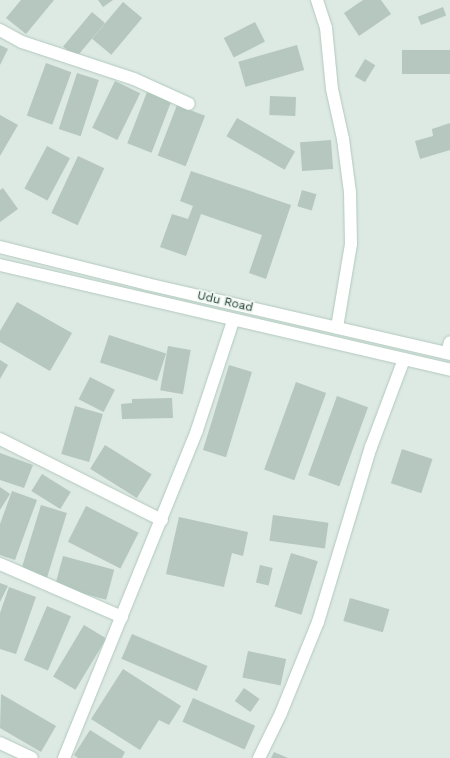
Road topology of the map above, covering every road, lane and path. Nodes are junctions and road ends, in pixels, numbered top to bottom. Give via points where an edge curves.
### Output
1 (317, 0) edge
2 (0, 30) edge
3 (189, 104) dead end
4 (0, 247) edge
5 (0, 265) edge
6 (233, 321) junction
7 (337, 328) junction
8 (449, 350) edge
9 (404, 359) junction
10 (450, 370) edge
11 (0, 438) edge
12 (162, 520) junction
13 (0, 564) edge
14 (122, 617) junction
15 (0, 743) edge
16 (32, 758) edge
17 (64, 758) edge
18 (259, 758) edge

1 - 7 street via 326,28 332,89 343,139 350,192 351,244
2 - 3 street via 22,42 134,80
4 - 7 street, Udu Road
5 - 6 street, Udu Road
6 - 9 street, Udu Road
6 - 12 street via 197,430
7 - 8 street, Udu Road
9 - 10 street, Udu Road
9 - 18 street via 371,447 318,622 281,713
11 - 12 street
12 - 14 street
13 - 14 street
14 - 17 street
15 - 16 street

